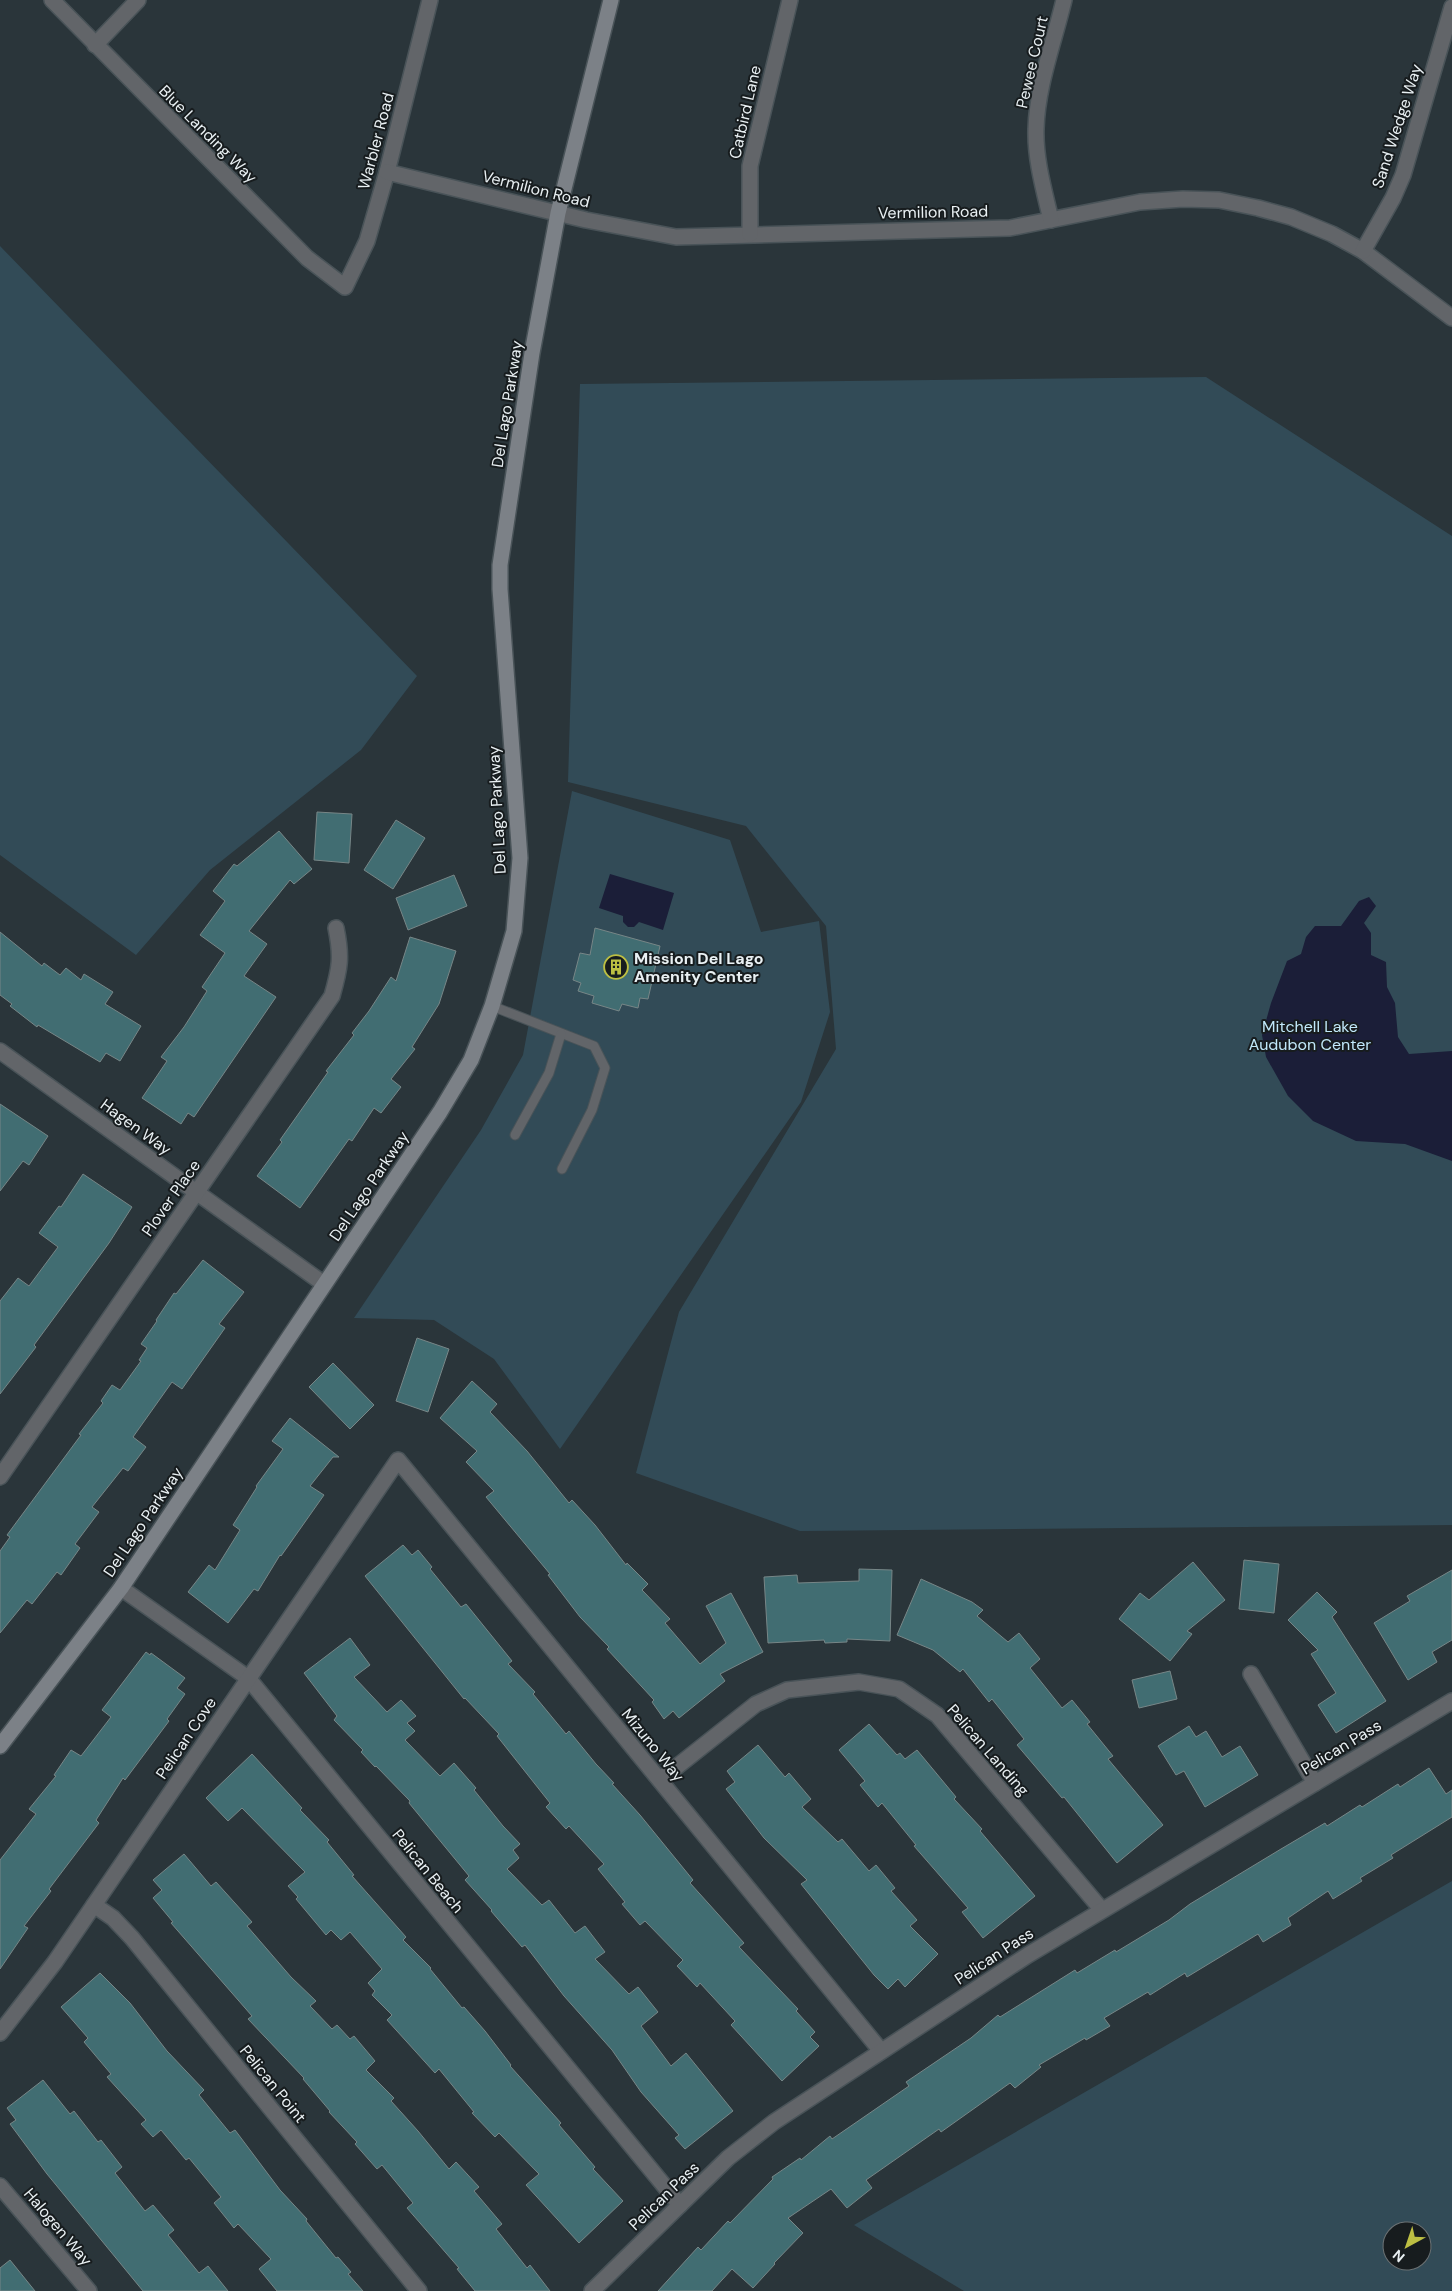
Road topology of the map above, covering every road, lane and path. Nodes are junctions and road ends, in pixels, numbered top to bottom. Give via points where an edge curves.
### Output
1 (52, 0) edge
2 (138, 0) edge
3 (430, 0) edge
4 (611, 0) edge
5 (790, 0) edge
6 (1064, 0) edge
7 (1452, 7) edge
8 (95, 45) junction
9 (387, 172) junction
10 (558, 213) junction
11 (1051, 220) junction
12 (750, 234) junction
13 (1362, 251) junction
14 (345, 287) joint
15 (1452, 318) edge
16 (336, 928) dead end
17 (492, 1006) junction
18 (561, 1034) junction
19 (0, 1051) edge
20 (515, 1135) dead end
21 (562, 1169) dead end
22 (196, 1193) junction
23 (324, 1284) junction
24 (398, 1460) joint
25 (0, 1477) edge
26 (121, 1588) junction
27 (1251, 1674) dead end
28 (248, 1678) junction
29 (1452, 1701) edge
30 (0, 1746) edge
31 (660, 1780) junction
32 (1315, 1783) junction
33 (94, 1905) junction
34 (1102, 1910) junction
35 (0, 2033) edge
36 (881, 2052) junction
37 (0, 2186) edge
38 (680, 2205) junction
39 (89, 2291) edge
40 (419, 2291) edge
41 (592, 2291) edge

1 - 8 street, Blue Landing Way
2 - 8 street
3 - 9 street, Warbler Road
4 - 10 street, Del Lago Parkway
5 - 12 street, Catbird Lane via 750,166
6 - 11 street, Pewee Court via 1039,99 1036,129 1037,159
7 - 13 street, Sand Wedge Way via 1403,175
8 - 14 street, Blue Landing Way via 307,258
9 - 10 street, Vermilion Road
9 - 14 street, Warbler Road via 367,241
10 - 12 street, Vermilion Road via 676,237
10 - 17 street, Del Lago Parkway via 532,353 500,565 520,858 514,931
11 - 12 street, Vermilion Road via 1010,228
11 - 13 street, Vermilion Road via 1140,202 1219,200 1291,217
13 - 15 street, Vermilion Road
16 - 22 street, Plover Place via 340,968 332,996
17 - 18 lane
17 - 23 street, Del Lago Parkway via 471,1060 440,1112
18 - 20 lane via 550,1074
18 - 21 lane via 594,1046 606,1068 592,1110
19 - 22 street, Hagen Way
22 - 23 street, Hagen Way
22 - 25 street, Plover Place
23 - 26 street, Del Lago Parkway
24 - 28 street, Pelican Cove
24 - 31 street, Mizuno Way
26 - 28 street, Pelican Beach
26 - 30 street, Del Lago Parkway
27 - 32 street
28 - 33 street, Pelican Cove
28 - 38 street, Pelican Beach
29 - 32 street, Pelican Pass
31 - 34 street, Pelican Landing via 756,1704 787,1690 858,1682 899,1689 937,1715
31 - 36 street, Mizuno Way
32 - 34 street, Pelican Pass
33 - 35 street, Pelican Cove
33 - 40 street, Pelican Point via 113,1918 132,1938
34 - 36 street, Pelican Pass
36 - 38 street, Pelican Pass via 774,2122 728,2158
37 - 39 street, Halogen Way
38 - 41 street, Pelican Pass

